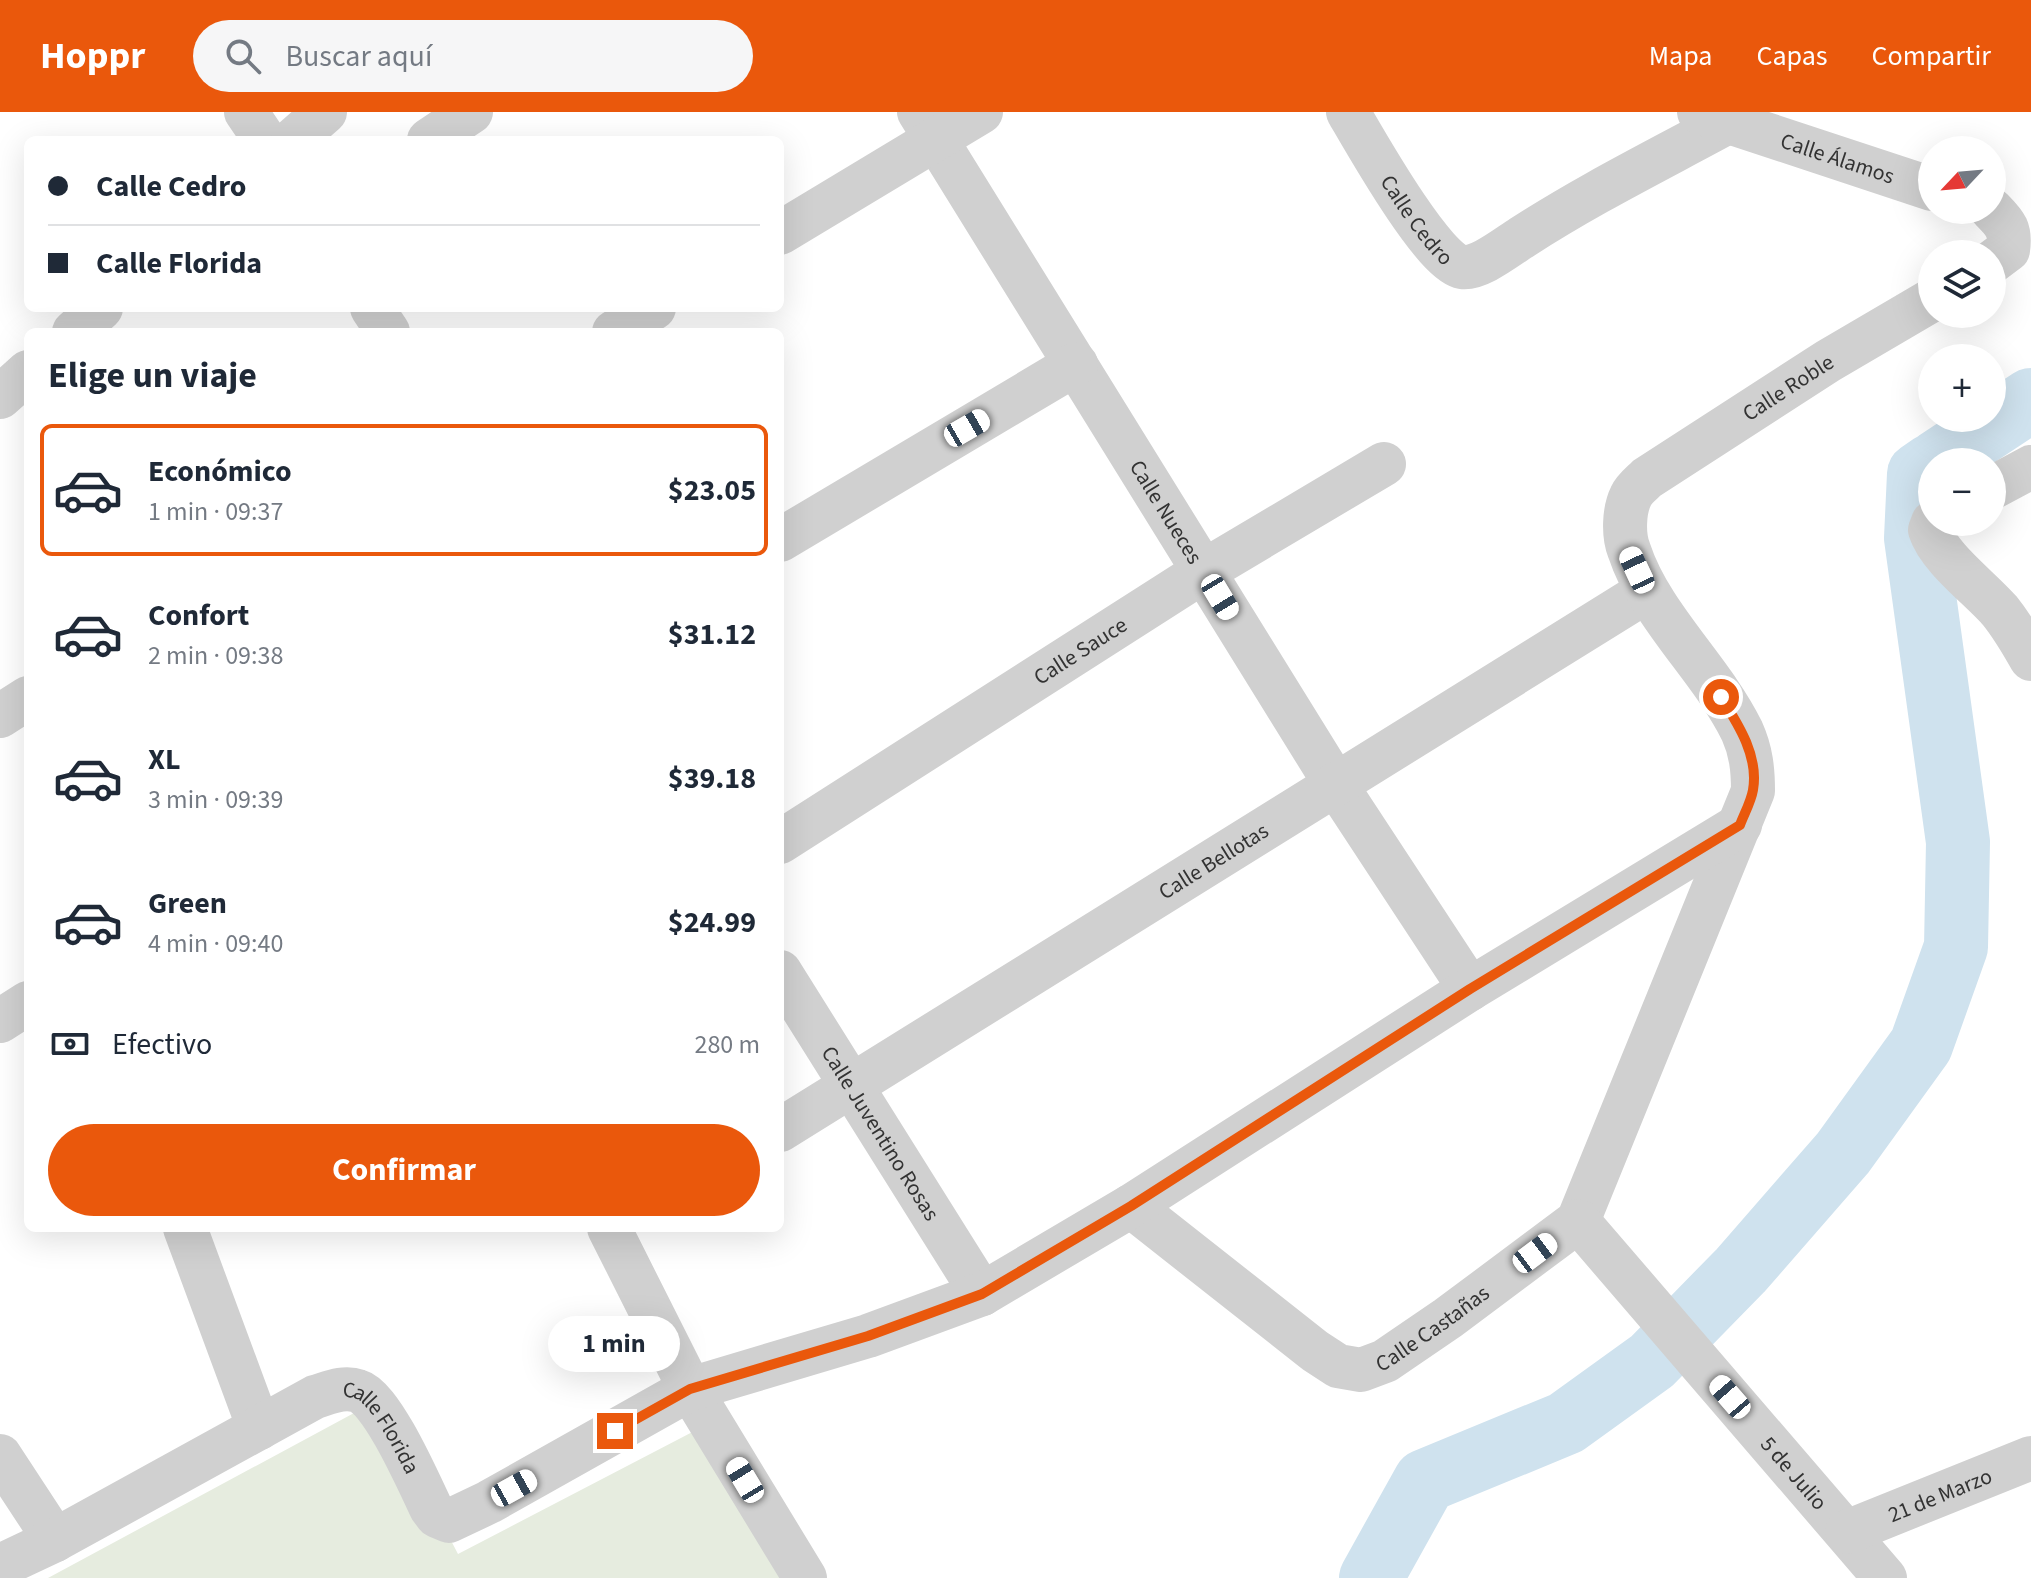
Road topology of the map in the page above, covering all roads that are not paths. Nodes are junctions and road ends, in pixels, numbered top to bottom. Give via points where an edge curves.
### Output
1 (246, 112) edge
2 (325, 112) edge
3 (471, 112) edge
4 (981, 112) edge
5 (1348, 112) edge
6 (1712, 117) edge
7 (928, 126) edge
8 (262, 136) edge
9 (298, 136) edge
10 (435, 136) edge
11 (1918, 184) edge
12 (2005, 224) edge
13 (784, 230) edge
14 (2006, 252) edge
15 (1918, 308) edge
16 (96, 312) edge
17 (647, 312) edge
18 (78, 328) edge
19 (621, 328) edge
20 (1076, 364) junction
21 (24, 376) edge
22 (0, 397) edge
23 (1384, 464) dead end
24 (2031, 467) edge
25 (2006, 480) edge
26 (1932, 536) edge
27 (784, 538) edge
28 (1204, 571) junction
29 (1647, 591) junction
30 (2031, 659) edge
31 (24, 701) edge
32 (0, 716) edge
33 (1336, 785) junction
34 (1740, 825) junction
35 (784, 839) edge
36 (784, 978) edge
37 (1470, 989) junction
38 (24, 1006) edge
39 (0, 1021) edge
40 (851, 1086) junction
41 (784, 1128) edge
42 (1131, 1206) junction
43 (1578, 1221) junction
44 (186, 1232) edge
45 (615, 1232) edge
46 (982, 1294) junction
47 (690, 1389) junction
48 (259, 1428) junction
49 (0, 1456) edge
50 (2031, 1458) edge
51 (1847, 1532) junction
52 (55, 1540) junction
53 (0, 1566) edge
54 (805, 1578) edge
55 (1885, 1578) edge

1 - 8 street
2 - 9 street
3 - 10 street
4 - 7 street
5 - 6 street, Calle Cedro via 1405,204 1440,251 1460,267 1485,261
6 - 11 street, Calle Álamos
7 - 13 street
7 - 20 street, Calle Nueces
12 - 14 street via 2010,235
15 - 29 street, Calle Roble via 1647,478 1631,495 1625,518 1627,548
16 - 18 street
17 - 19 street
20 - 27 street
20 - 28 street, Calle Nueces
21 - 22 street
23 - 28 street, Calle Sauce
24 - 25 street
26 - 30 street via 2001,612
28 - 33 street, Calle Nueces
28 - 35 street, Calle Sauce
29 - 33 street, Calle Bellotas
29 - 34 street via 1743,733 1753,766 1753,791
31 - 32 street
33 - 37 street, Calle Nueces
33 - 40 street, Calle Bellotas
34 - 37 street
34 - 43 street
36 - 40 street, Calle Juventino Rosas
37 - 42 street
38 - 39 street
40 - 41 street, Calle Bellotas
40 - 46 street, Calle Juventino Rosas
42 - 43 street, Calle Castañas via 1315,1351 1338,1366 1361,1370 1385,1361 1448,1318
42 - 46 street
43 - 51 street, 5 de Julio
44 - 48 street
45 - 47 street
46 - 47 street via 868,1336
47 - 48 street, Calle Florida via 449,1521 437,1516 384,1416 362,1392 338,1390 315,1397
47 - 54 street
48 - 52 street, Calle Florida
49 - 52 street
50 - 51 street, 21 de Marzo
51 - 55 street, 5 de Julio
52 - 53 street, Calle Florida

